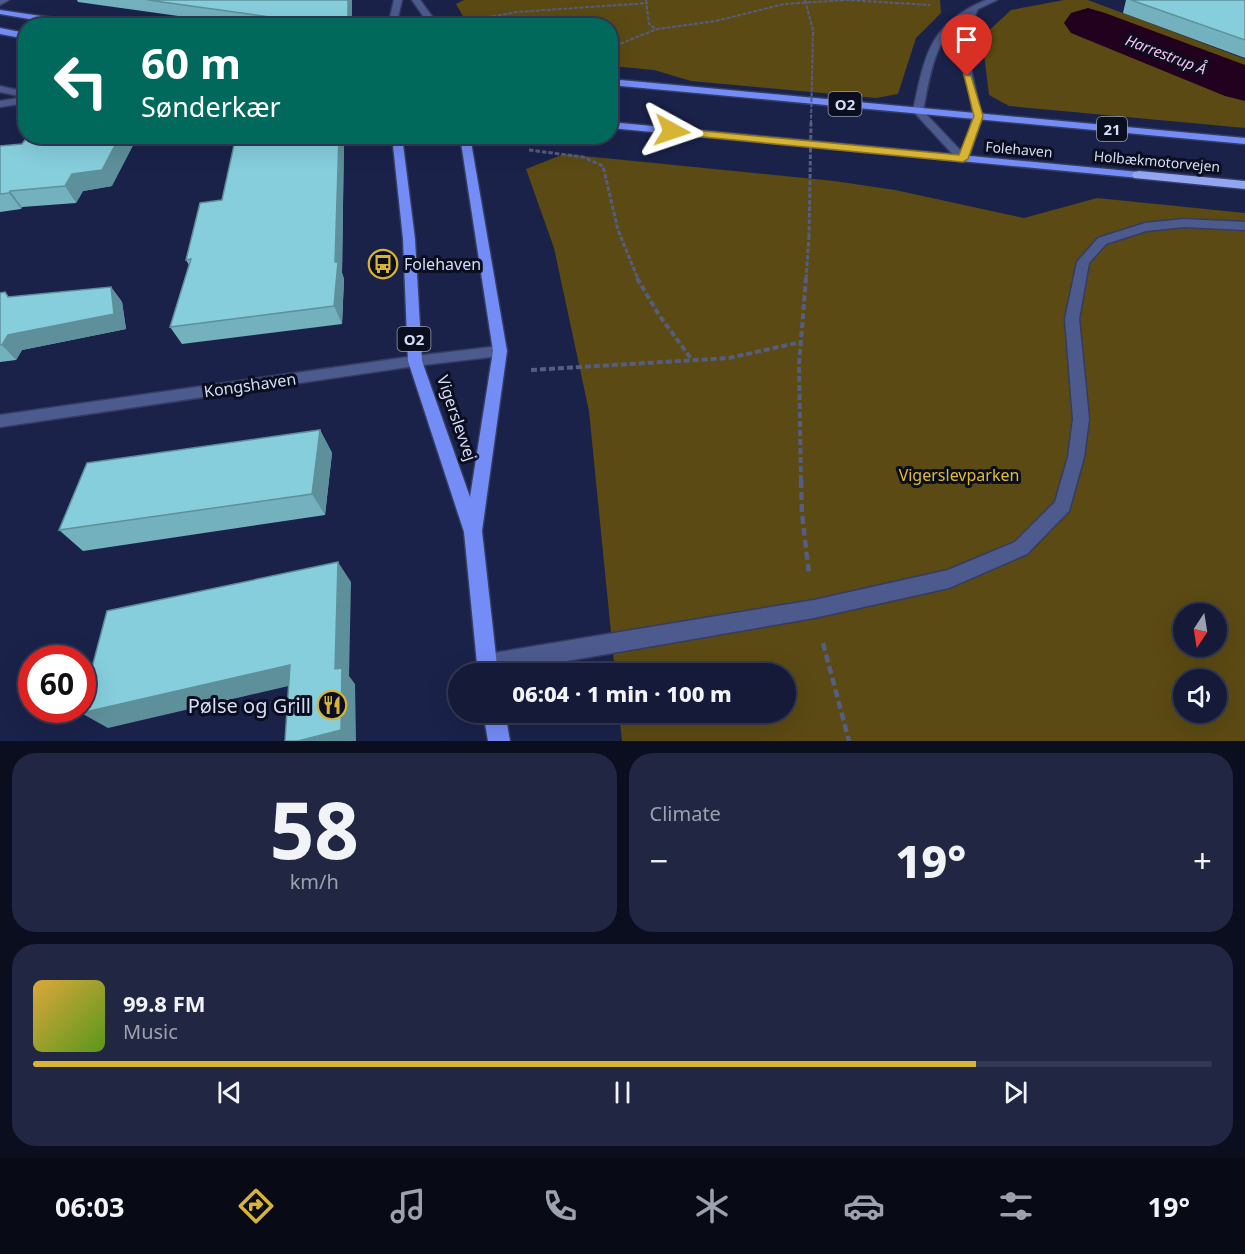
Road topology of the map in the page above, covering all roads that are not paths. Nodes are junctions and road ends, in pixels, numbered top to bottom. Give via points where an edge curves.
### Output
1 (5, 0) edge
2 (398, 0) edge
3 (416, 0) edge
4 (993, 0) edge
5 (0, 3) edge
6 (974, 9) junction
7 (0, 12) edge
8 (38, 18) edge
9 (394, 18) edge
10 (429, 18) edge
11 (0, 31) edge
12 (18, 34) edge
13 (618, 82) edge
14 (0, 89) edge
15 (18, 95) edge
16 (18, 100) edge
17 (0, 104) edge
18 (918, 111) junction
19 (978, 116) junction
20 (618, 126) edge
21 (1245, 141) edge
22 (398, 144) edge
23 (466, 144) edge
24 (963, 159) junction
25 (1066, 169) joint
26 (1139, 175) joint
27 (1245, 185) edge
28 (1245, 226) edge
29 (500, 351) junction
30 (415, 361) junction
31 (0, 421) edge
32 (473, 532) junction
33 (487, 663) edge
34 (521, 663) edge
35 (496, 723) edge
36 (499, 741) edge

1 - 5 street
2 - 9 street
3 - 10 street
4 - 6 street
6 - 18 street via 952,21 939,35
6 - 19 street via 964,27 961,57
7 - 8 main road
11 - 12 main road
13 - 18 main road, Folehaven / O2
14 - 15 street
16 - 17 street
18 - 19 main road, Folehaven / O2
18 - 24 street
19 - 21 main road, Holbækmotorvejen / 21
19 - 24 street
20 - 24 main road, Folehaven
22 - 30 main road, Vigerslevvej / O2 via 409,239
23 - 29 main road, Vigerslevvej / O2
24 - 25 main road, Folehaven
25 - 26 main road, Holbækmotorvejen
26 - 27 highway, Holbækmotorvejen
28 - 34 street via 1184,223 1145,227 1102,242 1083,262 1071,318 1081,419 1076,457 1063,506 1021,548 949,579 814,609
29 - 30 street, Kongshaven
29 - 32 main road, Vigerslevvej / O2
30 - 31 street, Kongshaven
30 - 32 main road, Vigerslevvej / O2
32 - 33 main road, Vigerslevvej / O2
35 - 36 main road

